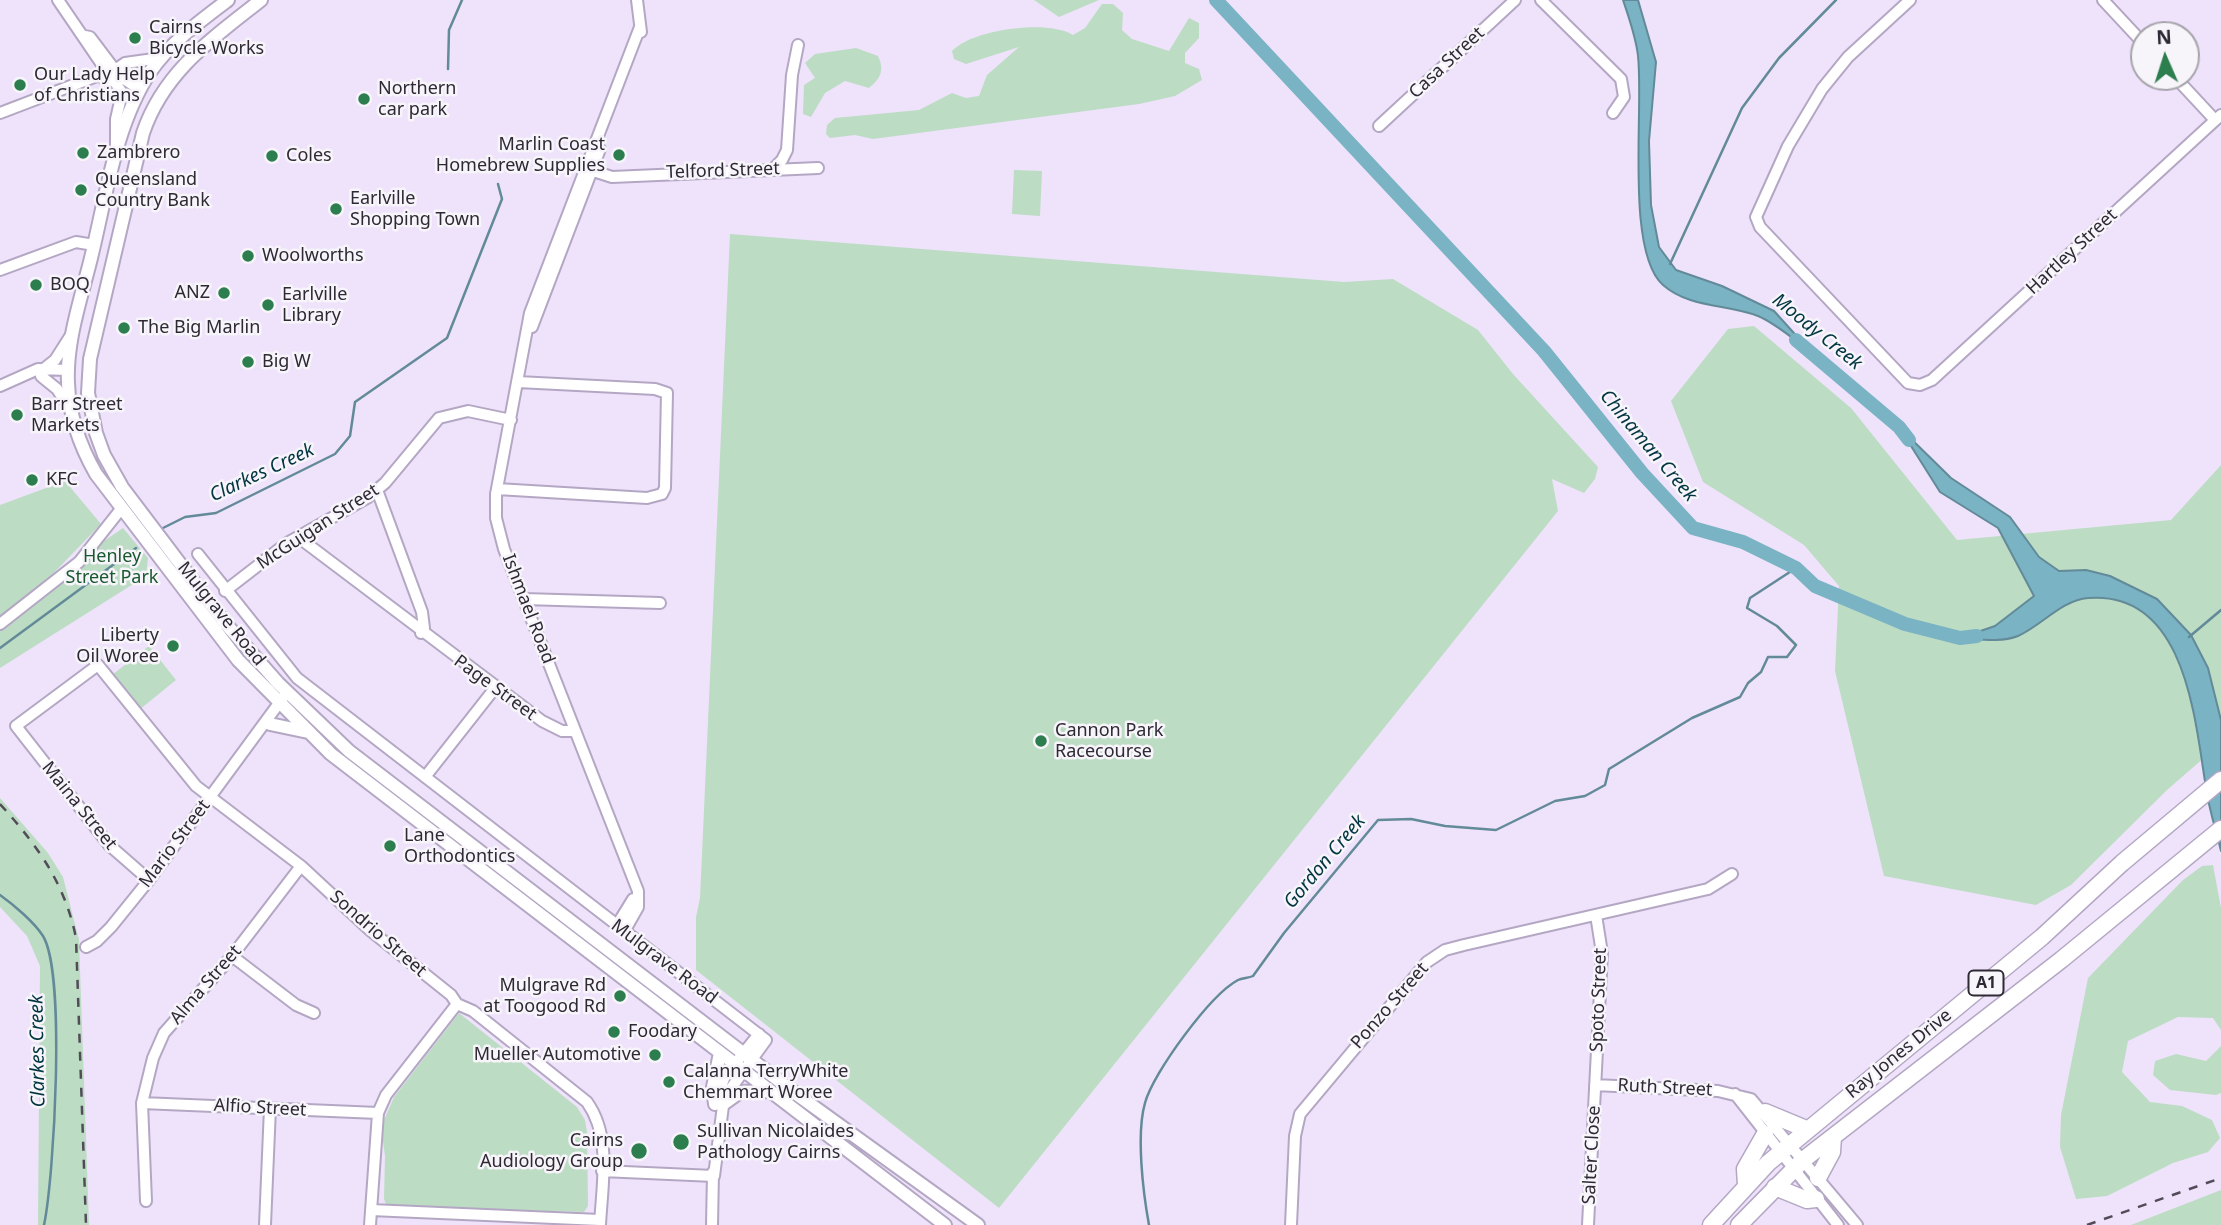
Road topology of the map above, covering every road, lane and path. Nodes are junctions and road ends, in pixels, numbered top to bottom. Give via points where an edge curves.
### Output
1 (58, 0) edge
2 (228, 0) edge
3 (261, 0) edge
4 (637, 0) edge
5 (1515, 0) edge
6 (1541, 0) edge
7 (1910, 0) edge
8 (2103, 0) edge
9 (2130, 29) edge
10 (798, 44) dead end
11 (161, 58) junction
12 (108, 73) junction
13 (142, 85) junction
14 (2190, 91) edge
15 (159, 97) junction
16 (0, 113) edge
17 (1613, 113) dead end
18 (2218, 118) edge
19 (1379, 126) dead end
20 (117, 154) junction
21 (818, 168) dead end
22 (590, 169) junction
23 (772, 170) junction
24 (94, 245) junction
25 (0, 270) edge
26 (74, 331) junction
27 (43, 372) junction
28 (68, 375) junction
29 (88, 380) junction
30 (518, 382) junction
31 (0, 386) edge
32 (71, 412) junction
33 (511, 420) junction
34 (497, 489) junction
35 (377, 490) junction
36 (121, 509) junction
37 (298, 537) junction
38 (198, 554) dead end
39 (225, 591) junction
40 (524, 599) junction
41 (660, 603) dead end
42 (0, 624) edge
43 (421, 633) junction
44 (97, 665) joint
45 (495, 688) junction
46 (290, 696) junction
47 (281, 706) junction
48 (270, 724) junction
49 (575, 731) junction
50 (308, 732) junction
51 (258, 734) junction
52 (425, 777) junction
53 (2221, 779) edge
54 (209, 798) junction
55 (2221, 829) edge
56 (301, 866) junction
57 (1732, 874) dead end
58 (149, 880) junction
59 (1596, 915) junction
60 (621, 928) junction
61 (86, 947) dead end
62 (232, 956) junction
63 (457, 1003) junction
64 (314, 1013) dead end
65 (720, 1053) junction
66 (748, 1056) junction
67 (739, 1067) junction
68 (1595, 1085) junction
69 (770, 1091) junction
70 (1735, 1094) junction
71 (142, 1102) junction
72 (719, 1105) junction
73 (270, 1108) junction
74 (1765, 1112) junction
75 (378, 1113) junction
76 (1806, 1129) junction
77 (1765, 1134) junction
78 (1833, 1137) junction
79 (1785, 1149) junction
80 (1798, 1165) junction
81 (602, 1171) junction
82 (714, 1176) junction
83 (1818, 1178) junction
84 (1746, 1185) junction
85 (1775, 1187) junction
86 (1816, 1199) junction
87 (146, 1201) dead end
88 (371, 1210) junction
89 (484, 1220) edge
90 (600, 1223) edge
91 (265, 1225) edge
92 (370, 1225) edge
93 (712, 1225) edge
94 (945, 1225) edge
95 (978, 1225) edge
96 (1291, 1225) edge
97 (1588, 1225) edge
98 (1711, 1225) edge
99 (1739, 1225) edge
100 (1838, 1225) edge
101 (1857, 1225) edge

1 - 12 street
2 - 11 main road, Mulgrave Road
3 - 15 main road, Mulgrave Road via 195,52
4 - 22 street, Ishmael Road via 639,49
5 - 19 street, Casa Street
6 - 17 street via 1621,79 1624,97
7 - 18 street, Hartley Street via 1848,57 1822,89 1788,146 1756,216 1760,227 1905,382 1920,385 1932,380
8 - 9 street
10 - 23 street via 787,150
11 - 12 street via 125,62
11 - 13 main road, Mulgrave Road
12 - 13 street
12 - 16 street
12 - 20 street via 122,93 116,123
13 - 15 main road
13 - 20 main road, Mulgrave Road
14 - 18 street
15 - 29 main road, Mulgrave Road via 141,142 95,332
20 - 24 main road, Mulgrave Road
21 - 23 street, Telford Street
22 - 23 street, Telford Street via 628,174
22 - 30 street, Ishmael Road via 566,223 526,342
24 - 25 street via 76,242
24 - 26 main road, Mulgrave Road
26 - 27 street
26 - 28 main road, Mulgrave Road
27 - 28 street
27 - 31 street
27 - 32 street
28 - 29 main road
28 - 32 main road, Mulgrave Road
29 - 46 main road, Mulgrave Road via 96,433 122,487 226,623
30 - 33 street, Ishmael Road
30 - 34 street via 667,393 665,488 662,494 647,498
32 - 36 main road, Mulgrave Road via 92,466
33 - 34 street, Ishmael Road
33 - 35 street, McGuigan Street via 468,411 439,418
34 - 40 street, Ishmael Road via 499,531
35 - 37 street, McGuigan Street
35 - 43 street via 422,612
36 - 42 street via 79,562
36 - 47 main road, Mulgrave Road via 228,648
37 - 39 street, McGuigan Street
37 - 43 street, Page Street
38 - 39 street, Mulgrave Road
39 - 52 street, Mulgrave Road via 297,678
40 - 41 street
40 - 49 street, Ishmael Road
43 - 45 street, Page Street
44 - 54 street, Sondrio Street via 181,771
44 - 58 street, Maina Street via 16,726 109,845
45 - 49 street, Page Street via 548,725
45 - 52 street
46 - 47 street, Mario Street
46 - 66 main road, Mulgrave Road via 359,759
47 - 48 street, Mario Street
47 - 50 main road, Mulgrave Road
47 - 51 street, Mario Street
48 - 50 main road
48 - 51 street, Mario Street
49 - 60 street, Ishmael Road via 626,866 633,900
50 - 65 main road, Mulgrave Road via 369,785
51 - 54 street, Mario Street
52 - 60 street, Mulgrave Road
53 - 76 highway, Ray Jones Drive / A1 via 2042,937
54 - 56 street, Sondrio Street
54 - 58 street, Mario Street
55 - 78 highway, Ray Jones Drive / A1
56 - 62 street, Alma Street
56 - 63 street, Sondrio Street
57 - 59 street, Ponzo Street via 1708,889
58 - 61 street, Mario Street via 111,927
59 - 68 street, Spoto Street via 1602,953
59 - 96 street, Ponzo Street via 1454,947 1427,962 1300,1114
60 - 66 street, Mulgrave Road via 762,1037
62 - 64 street via 296,1006
62 - 71 street, Alma Street via 164,1033
63 - 75 street via 386,1095
63 - 81 street, Sondrio Street via 587,1102 601,1129
65 - 67 main road, Mulgrave Road
65 - 72 main road via 713,1087
66 - 67 street
66 - 95 main road
67 - 69 main road, Mulgrave Road
67 - 72 street
68 - 70 street, Ruth Street
68 - 97 street, Salter Close
69 - 72 main road via 740,1092
69 - 94 main road, Mulgrave Road
70 - 74 street, Ruth Street via 1751,1099
70 - 77 street, Ruth Street
71 - 73 street, Alfio Street
71 - 87 street, Alma Street
72 - 82 street
73 - 75 street, Alfio Street
73 - 91 street
74 - 76 highway
74 - 79 street, Ruth Street
75 - 88 street
76 - 79 highway, Ray Jones Drive / A1
77 - 79 street, Ruth Street
77 - 84 highway via 1745,1169
78 - 80 highway, Ray Jones Drive / A1
78 - 83 highway via 1832,1152
79 - 80 street
79 - 84 highway, Ray Jones Drive / A1
80 - 83 street
80 - 85 highway, Ray Jones Drive / A1
80 - 86 street
81 - 82 street
81 - 90 street, Sondrio Street
82 - 93 street
83 - 101 street
84 - 98 highway, Ray Jones Drive / A1
85 - 86 highway
85 - 99 highway, Ray Jones Drive / A1
86 - 100 street
88 - 89 street
88 - 92 street
89 - 90 street

